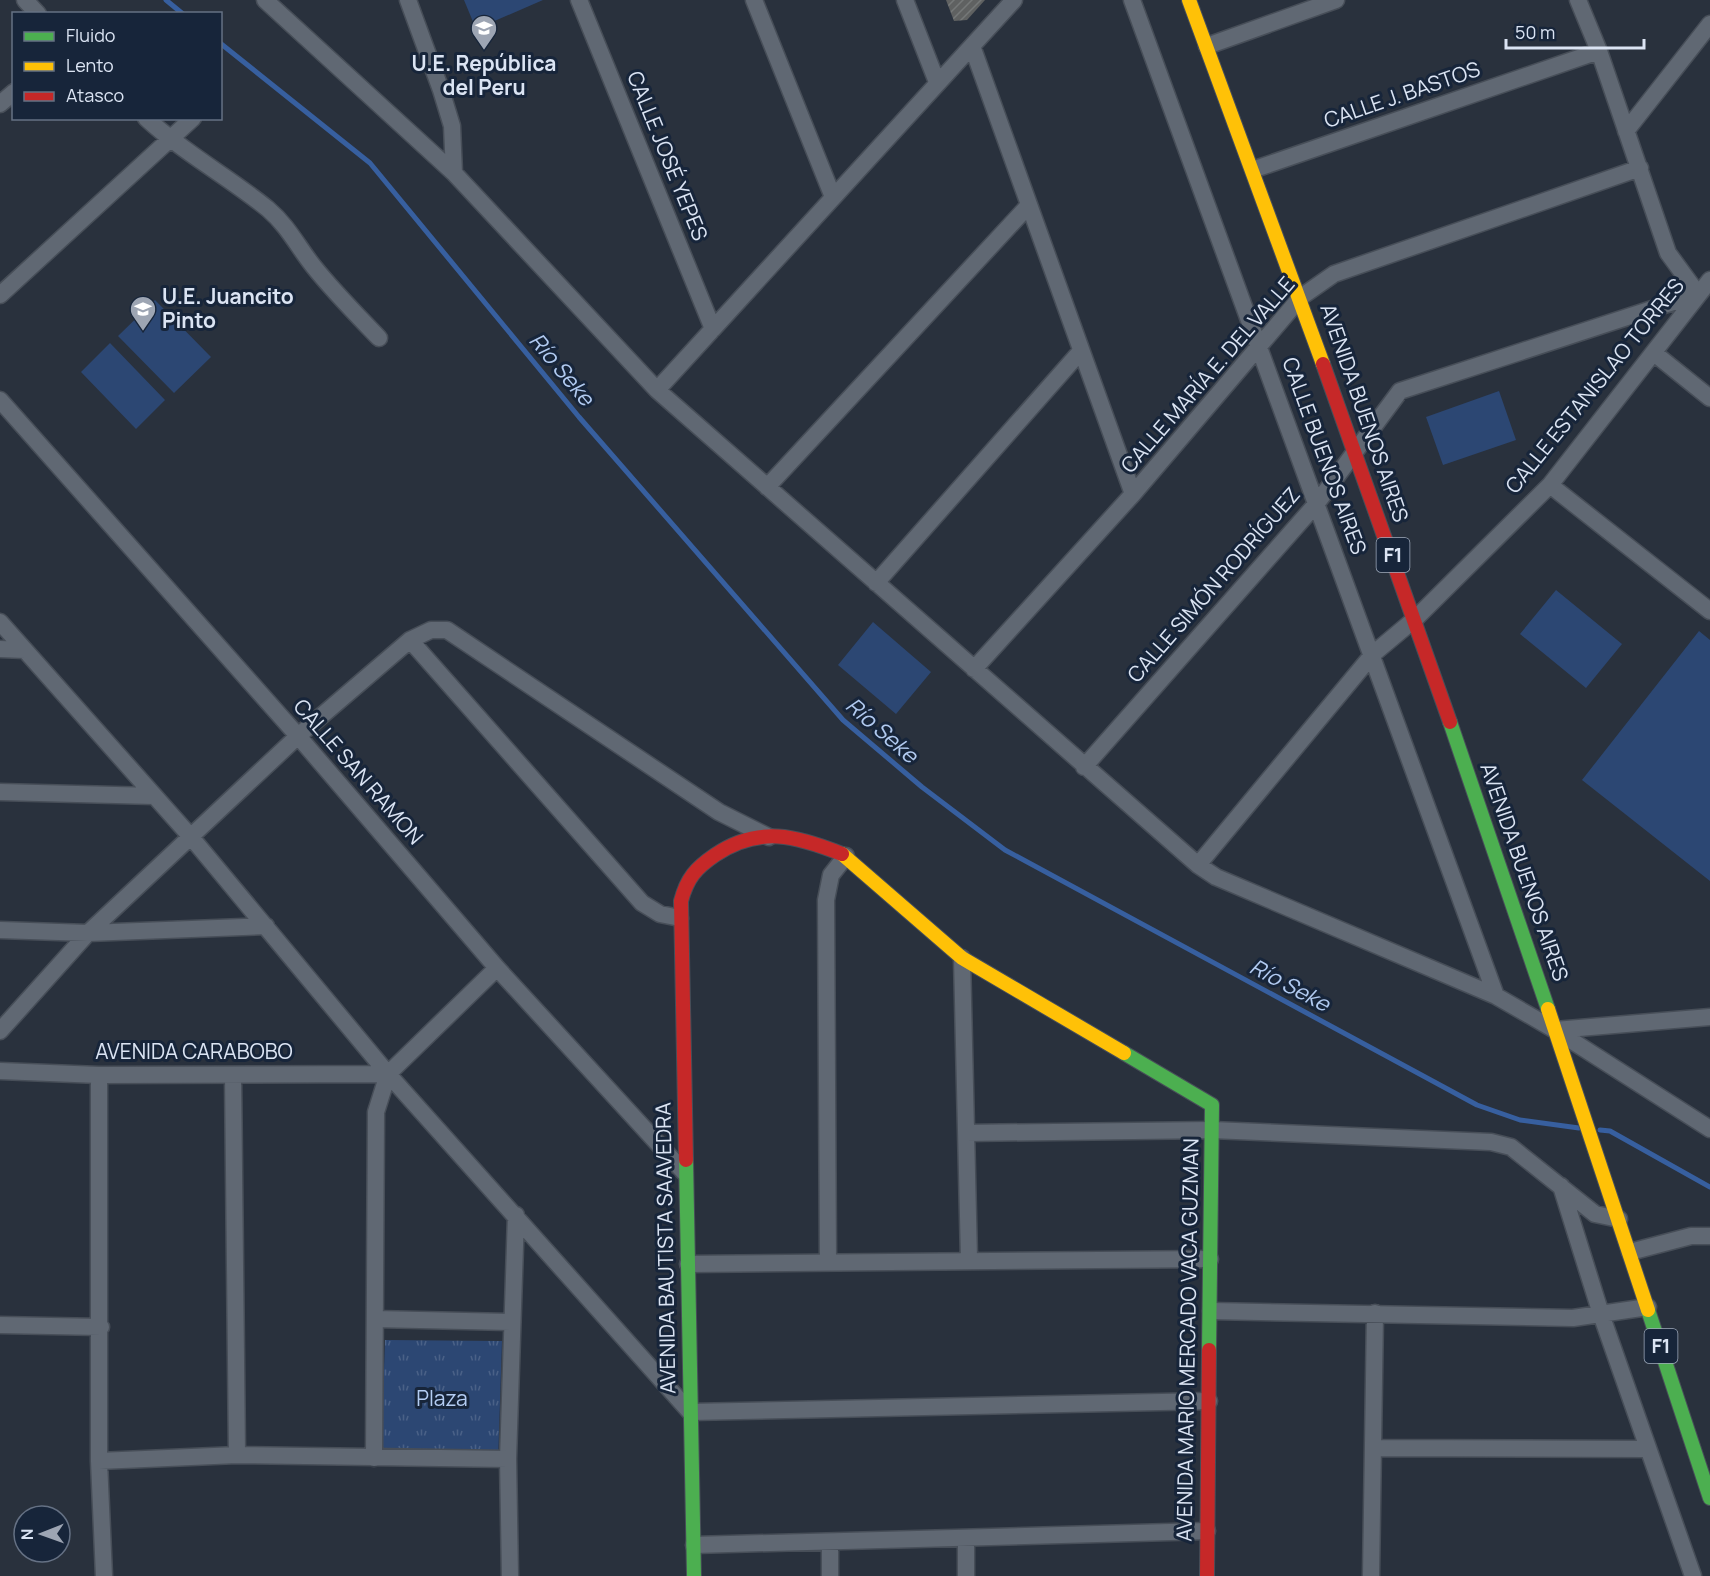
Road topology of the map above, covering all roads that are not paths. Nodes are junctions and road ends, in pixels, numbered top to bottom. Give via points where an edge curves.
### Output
1 (25, 0) edge
2 (265, 0) edge
3 (408, 0) edge
4 (579, 0) edge
5 (753, 0) edge
6 (905, 0) edge
7 (1014, 0) edge
8 (1132, 0) edge
9 (1189, 0) edge
10 (1336, 0) edge
11 (1578, 0) edge
12 (36, 12) edge
13 (1710, 24) edge
14 (972, 46) junction
15 (1207, 46) junction
16 (1599, 51) junction
17 (937, 82) junction
18 (12, 94) edge
19 (0, 104) edge
20 (148, 120) edge
21 (191, 120) edge
22 (1626, 131) junction
23 (170, 141) junction
24 (1640, 168) junction
25 (1255, 169) junction
26 (454, 173) junction
27 (833, 197) junction
28 (1029, 205) junction
29 (1710, 279) edge
30 (1698, 294) junction
31 (0, 295) edge
32 (1301, 297) junction
33 (713, 329) junction
34 (379, 338) dead end
35 (1259, 348) junction
36 (1080, 352) junction
37 (1654, 353) junction
38 (657, 390) junction
39 (1710, 398) edge
40 (0, 400) edge
41 (1355, 454) junction
42 (1550, 485) junction
43 (767, 487) junction
44 (1133, 494) junction
45 (1317, 503) junction
46 (876, 583) junction
47 (1710, 611) edge
48 (1416, 618) junction
49 (0, 622) edge
50 (410, 640) junction
51 (0, 649) edge
52 (25, 650) junction
53 (1373, 654) junction
54 (974, 669) junction
55 (298, 736) junction
56 (1084, 766) junction
57 (0, 792) edge
58 (154, 796) junction
59 (191, 837) junction
60 (769, 837) junction
61 (846, 856) junction
62 (1198, 865) junction
63 (680, 918) junction
64 (266, 926) junction
65 (0, 930) edge
66 (88, 933) junction
67 (962, 958) junction
68 (497, 968) junction
69 (1497, 996) junction
70 (1710, 1017) edge
71 (1556, 1030) junction
72 (0, 1031) edge
73 (0, 1071) edge
74 (387, 1074) junction
75 (99, 1075) junction
76 (233, 1075) junction
77 (1212, 1105) joint
78 (1710, 1129) edge
79 (1212, 1130) junction
80 (966, 1133) junction
81 (684, 1172) junction
82 (1561, 1186) junction
83 (516, 1215) junction
84 (1619, 1219) junction
85 (1710, 1236) edge
86 (1630, 1252) junction
87 (969, 1259) junction
88 (1210, 1259) junction
89 (828, 1262) junction
90 (688, 1264) junction
91 (1648, 1307) junction
92 (1211, 1311) junction
93 (1375, 1313) junction
94 (1600, 1314) junction
95 (375, 1319) junction
96 (511, 1322) junction
97 (0, 1324) edge
98 (101, 1327) junction
99 (1209, 1401) junction
100 (690, 1412) junction
101 (1373, 1448) junction
102 (1647, 1449) junction
103 (237, 1455) junction
104 (374, 1458) junction
105 (508, 1459) junction
106 (99, 1461) junction
107 (1710, 1498) edge
108 (1207, 1531) junction
109 (966, 1539) junction
110 (830, 1542) junction
111 (694, 1545) junction
112 (104, 1576) edge
113 (510, 1576) edge
114 (694, 1576) edge
115 (830, 1576) edge
116 (966, 1576) edge
117 (1207, 1576) edge
118 (1371, 1576) edge
119 (1692, 1576) edge

1 - 12 street
2 - 26 street
3 - 26 street via 452,126
4 - 33 street, CALLE JOSÉ YEPES
5 - 27 street
6 - 17 street
7 - 14 street
8 - 35 street, CALLE BUENOS AIRES
9 - 15 main road, AVENIDA BUENOS AIRES / F1
10 - 15 street
11 - 16 street
13 - 22 street
14 - 17 street
14 - 28 street
15 - 25 main road, AVENIDA BUENOS AIRES / F1
16 - 22 street
16 - 25 street, CALLE J. BASTOS
17 - 27 street
18 - 19 street
20 - 23 street
21 - 23 street
22 - 24 street
23 - 31 street
23 - 34 street via 268,210 292,233 332,290
24 - 30 street via 1668,253
24 - 32 street, CALLE MARÍA E. DEL VALLE via 1334,274
25 - 32 main road, AVENIDA BUENOS AIRES / F1
26 - 38 street
27 - 33 street
28 - 36 street
28 - 43 street
29 - 30 street, CALLE ESTANISLAO TORRES
30 - 37 street, CALLE ESTANISLAO TORRES
30 - 41 street, CALLE SIMÓN RODRÍGUEZ via 1400,391
32 - 35 street, CALLE MARÍA E. DEL VALLE
32 - 41 main road, AVENIDA BUENOS AIRES / F1
33 - 38 street
35 - 44 street, CALLE MARÍA E. DEL VALLE
35 - 45 street, CALLE BUENOS AIRES
36 - 44 street
36 - 46 street
37 - 39 street
37 - 42 street, CALLE ESTANISLAO TORRES
38 - 43 street
40 - 55 street, CALLE SAN RAMON
41 - 45 street, CALLE SIMÓN RODRÍGUEZ
41 - 48 main road, AVENIDA BUENOS AIRES / F1
42 - 47 street
42 - 48 street, CALLE ESTANISLAO TORRES
43 - 46 street
44 - 54 street, CALLE MARÍA E. DEL VALLE
45 - 53 street, CALLE BUENOS AIRES
45 - 56 street, CALLE SIMÓN RODRÍGUEZ
46 - 54 street
48 - 53 street, CALLE ESTANISLAO TORRES
48 - 71 main road, AVENIDA BUENOS AIRES / F1
49 - 52 street
50 - 55 street
50 - 60 street via 430,630 447,630 720,812
50 - 63 street via 642,903 660,914
51 - 52 street
52 - 58 street
53 - 62 street, CALLE ESTANISLAO TORRES
53 - 69 street, CALLE BUENOS AIRES
54 - 56 street
55 - 59 street
55 - 68 street, CALLE SAN RAMON
56 - 62 street
57 - 58 street
58 - 59 street
59 - 64 street
59 - 66 street
60 - 61 main road, AVENIDA BAUTISTA SAAVEDRA via 787,836
60 - 63 main road, AVENIDA BAUTISTA SAAVEDRA via 734,842 698,867 686,880
61 - 67 main road, AVENIDA BAUTISTA SAAVEDRA
61 - 89 street via 831,875 826,900
62 - 69 street via 1216,878
63 - 81 main road, AVENIDA BAUTISTA SAAVEDRA
64 - 66 street
64 - 74 street
65 - 66 street
66 - 72 street
67 - 77 main road, AVENIDA BAUTISTA SAAVEDRA
67 - 80 street
68 - 74 street
68 - 81 street, CALLE SAN RAMON
69 - 71 street
70 - 71 street
71 - 78 street
71 - 84 main road, AVENIDA BUENOS AIRES / F1
73 - 75 street, AVENIDA CARABOBO
74 - 76 street, AVENIDA CARABOBO
74 - 83 street
74 - 95 street via 376,1112
75 - 76 street, AVENIDA CARABOBO
75 - 98 street
76 - 103 street
77 - 79 main road, AVENIDA MARIO MERCADO VACA GUZMAN
79 - 80 street
79 - 82 street via 1491,1142 1511,1148
79 - 88 main road, AVENIDA MARIO MERCADO VACA GUZMAN
80 - 87 street
81 - 90 main road, AVENIDA BAUTISTA SAAVEDRA
82 - 84 street via 1595,1214
82 - 94 street
83 - 96 street
83 - 100 street
84 - 86 main road, F1
85 - 86 street via 1691,1236
86 - 91 main road, F1
87 - 88 street
87 - 89 street
88 - 92 main road, AVENIDA MARIO MERCADO VACA GUZMAN
89 - 90 street
90 - 100 main road, AVENIDA BAUTISTA SAAVEDRA
91 - 94 street
91 - 107 main road, F1
92 - 93 street
92 - 99 main road, AVENIDA MARIO MERCADO VACA GUZMAN
93 - 94 street via 1573,1318
93 - 101 street
94 - 102 street
95 - 96 street
95 - 104 street
96 - 105 street
97 - 98 street
98 - 106 street
99 - 100 street
99 - 108 main road, AVENIDA MARIO MERCADO VACA GUZMAN
100 - 111 main road, AVENIDA BAUTISTA SAAVEDRA
101 - 102 street
101 - 118 street
102 - 119 street
103 - 104 street
103 - 106 street
104 - 105 street
105 - 113 street
106 - 112 street
108 - 109 street
108 - 117 main road, AVENIDA MARIO MERCADO VACA GUZMAN
109 - 110 street
109 - 116 street
110 - 111 street
110 - 115 street
111 - 114 main road, AVENIDA BAUTISTA SAAVEDRA

